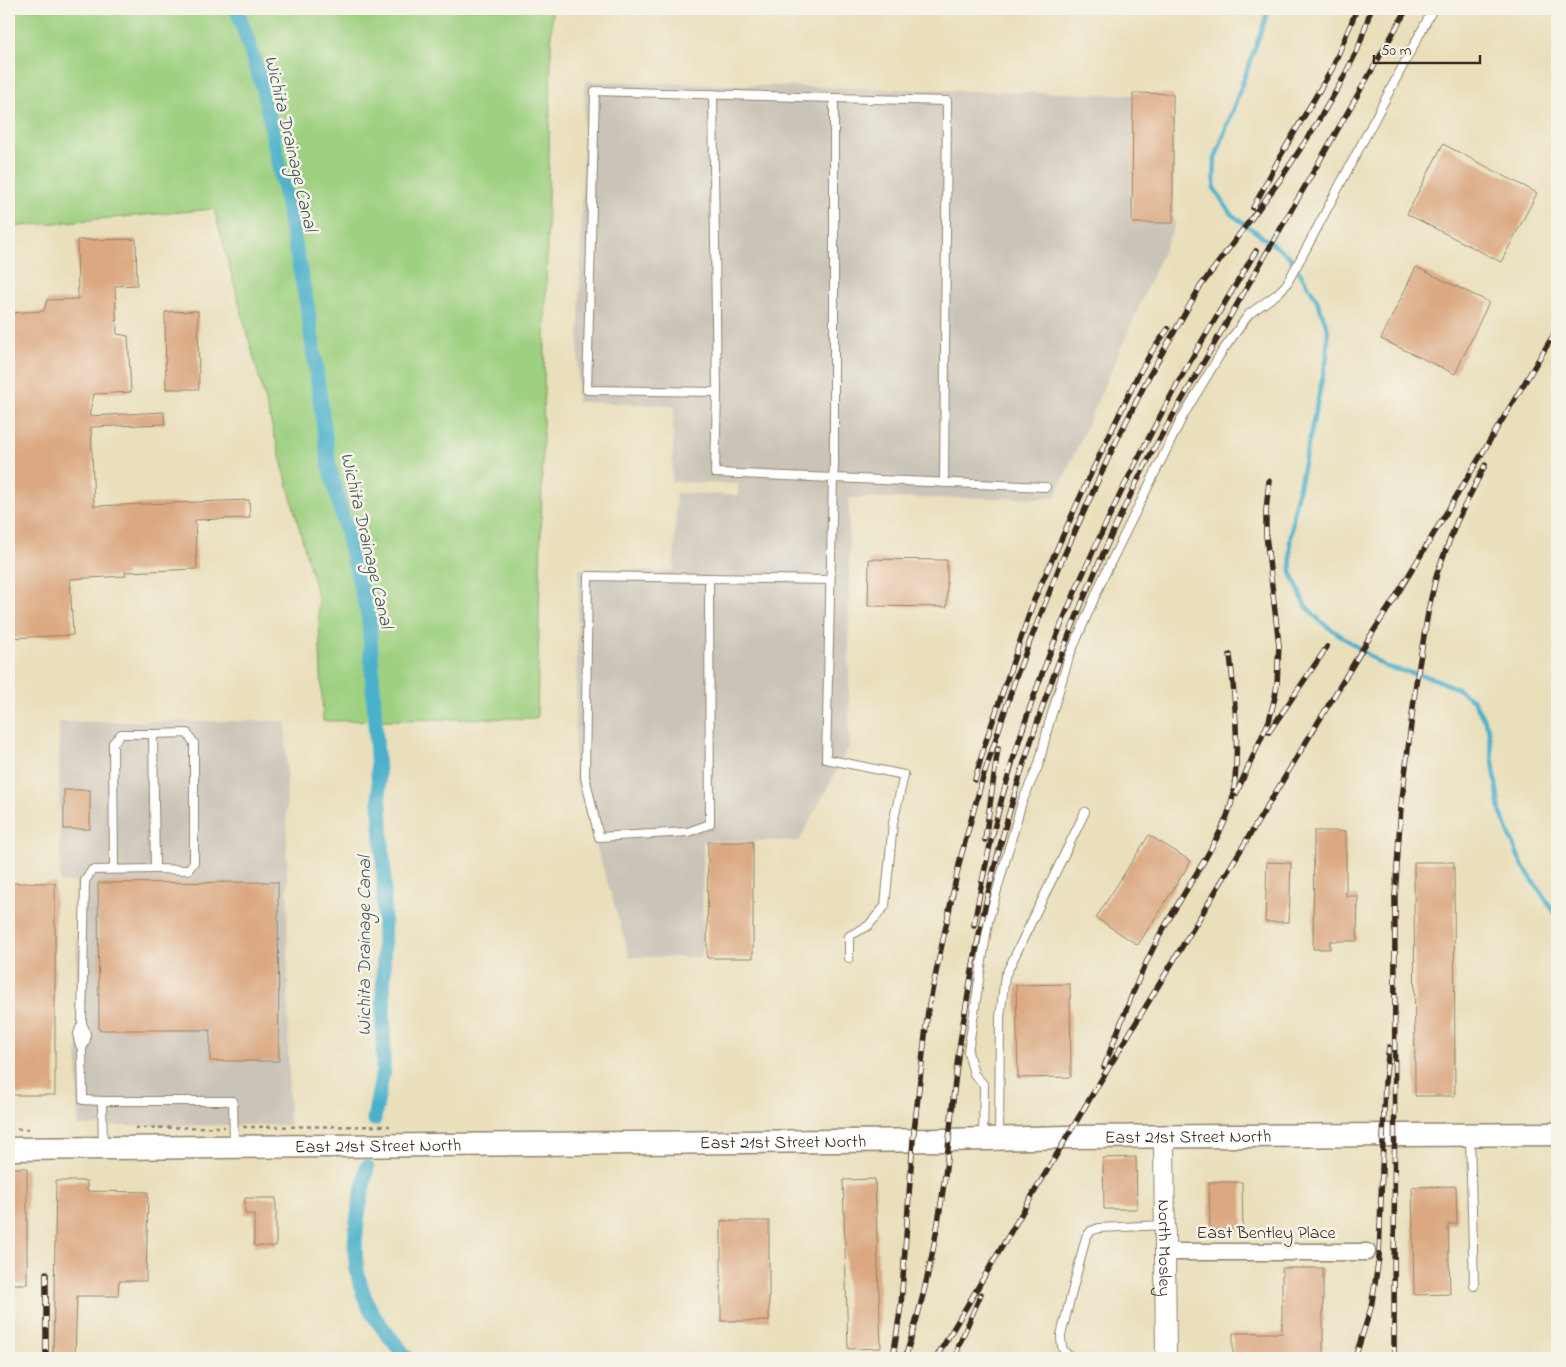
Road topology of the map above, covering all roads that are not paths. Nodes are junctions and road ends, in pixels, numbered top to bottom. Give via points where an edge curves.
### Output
1 (1433, 9) edge
2 (713, 94) junction
3 (834, 98) junction
4 (717, 392) junction
5 (833, 479) junction
6 (944, 483) junction
7 (1046, 487) dead end
8 (709, 578) junction
9 (830, 580) junction
10 (153, 734) junction
11 (1085, 812) dead end
12 (155, 869) junction
13 (114, 870) junction
14 (849, 958) dead end
15 (102, 1101) junction
16 (1557, 1134) edge
17 (1470, 1135) junction
18 (1164, 1138) junction
19 (991, 1139) junction
20 (234, 1146) junction
21 (9, 1149) edge
22 (103, 1149) junction
23 (1165, 1225) junction
24 (1165, 1252) junction
25 (1367, 1252) dead end
26 (1474, 1286) dead end
27 (1073, 1358) edge
28 (1166, 1358) edge

1 - 19 lane via 1286,285 1249,314 1183,416 1103,578 1069,657 1039,764 1022,802 988,922 968,1052 974,1074 984,1085
2 - 3 lane
2 - 4 lane
2 - 4 lane via 595,91 587,390
3 - 5 lane
3 - 6 lane via 947,101
4 - 5 lane via 715,473
5 - 6 lane
5 - 9 lane
6 - 7 lane
8 - 8 lane via 588,576 585,777 600,837 688,832 710,824
8 - 9 lane
9 - 14 lane via 826,758 904,775 893,823 885,906 868,926 849,936
10 - 12 lane
10 - 12 lane via 187,733 194,743 194,862 188,870
10 - 13 lane via 121,734 113,742
11 - 19 lane via 1005,976
12 - 13 lane
13 - 15 lane via 92,870 85,882 83,1100
15 - 20 lane via 233,1101
15 - 22 lane
16 - 17 main road, East 21st Street North
17 - 18 main road, East 21st Street North
17 - 26 lane
18 - 19 main road, East 21st Street North
18 - 23 street, North Mosley
19 - 20 main road, East 21st Street North
20 - 22 main road, East 21st Street North
21 - 22 main road, East 21st Street North
23 - 24 street, North Mosley
23 - 27 lane via 1099,1228 1086,1237 1061,1335 1064,1353
24 - 25 street, East Bentley Place
24 - 28 street, North Mosley

